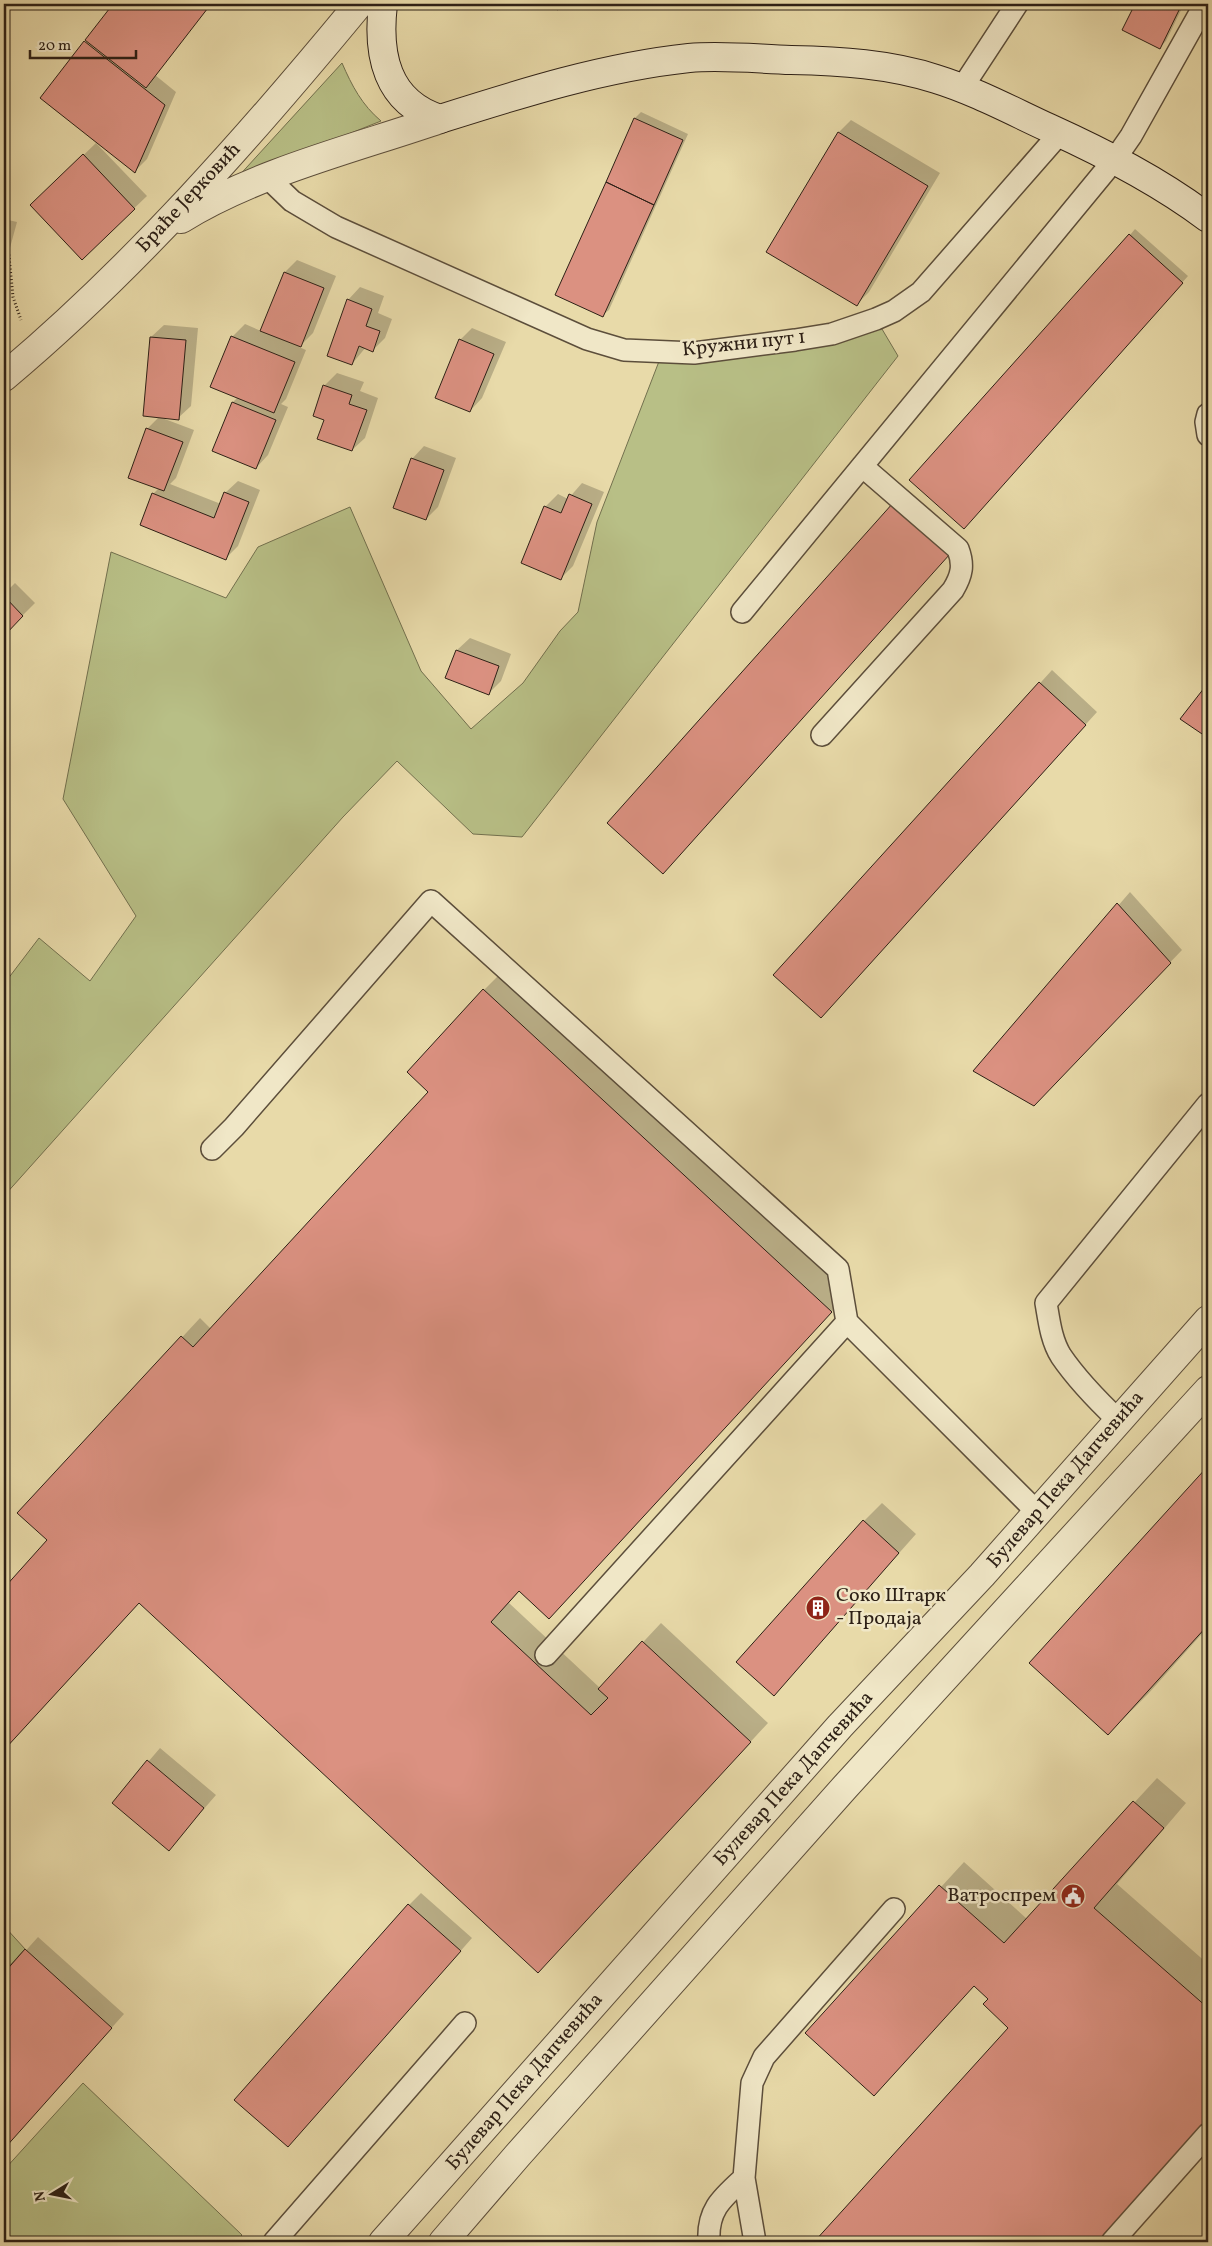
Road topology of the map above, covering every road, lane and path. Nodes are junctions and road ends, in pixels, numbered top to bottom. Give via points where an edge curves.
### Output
1 (359, 4) edge
2 (383, 4) edge
3 (1017, 4) edge
4 (1206, 4) edge
5 (962, 88) junction
6 (440, 119) junction
7 (1060, 133) junction
8 (1115, 159) junction
9 (267, 177) junction
10 (4, 204) edge
11 (1208, 218) edge
12 (159, 233) junction
13 (24, 327) dead end
14 (4, 377) edge
15 (1208, 414) edge
16 (1208, 434) edge
17 (862, 466) junction
18 (742, 612) dead end
19 (822, 735) dead end
20 (1208, 1104) edge
21 (212, 1149) dead end
22 (1208, 1320) edge
23 (847, 1322) junction
24 (1208, 1390) edge
25 (1119, 1421) junction
26 (1079, 1466) junction
27 (1111, 1495) junction
28 (1037, 1512) junction
29 (1014, 1539) junction
30 (1046, 1567) junction
31 (546, 1655) dead end
32 (894, 1908) dead end
33 (465, 2022) dead end
34 (1208, 2134) edge
35 (744, 2178) junction
36 (274, 2242) edge
37 (383, 2242) edge
38 (443, 2242) edge
39 (709, 2242) edge
40 (755, 2242) edge
41 (1112, 2242) edge

1 - 12 street, Браће Јерковић via 302,74
2 - 6 street via 381,41 384,62 392,82 403,98
3 - 5 lane
4 - 8 lane
5 - 6 street via 914,73 864,64 690,58 596,74
5 - 7 street
6 - 9 street
7 - 8 street
7 - 9 lane, Кружни пут 1 via 921,292 894,311 832,334 694,353 624,350 588,339 336,227 292,201
8 - 11 street
8 - 17 lane
9 - 12 street via 211,202
10 - 13 path via 13,297
12 - 14 street, Браће Јерковић
15 - 16 lane
17 - 18 lane
17 - 19 lane via 958,549 963,562 961,576 953,590
20 - 25 lane via 1046,1303 1051,1333 1060,1355
21 - 23 lane via 431,902 838,1269
22 - 25 street, Булевар Пека Дапчевића
23 - 28 lane
23 - 31 lane
24 - 27 street, Булевар Пека Дапчевића
25 - 26 street, Булевар Пека Дапчевића
26 - 27 street
26 - 28 street, Булевар Пека Дапчевића
27 - 30 street, Булевар Пека Дапчевића
28 - 29 street, Булевар Пека Дапчевића
29 - 30 street
29 - 37 street, Булевар Пека Дапчевића via 840,1726
30 - 38 street, Булевар Пека Дапчевића via 726,1920
32 - 35 lane via 764,2057 752,2083
33 - 36 lane
34 - 41 lane
35 - 39 lane via 714,2209
35 - 40 lane

